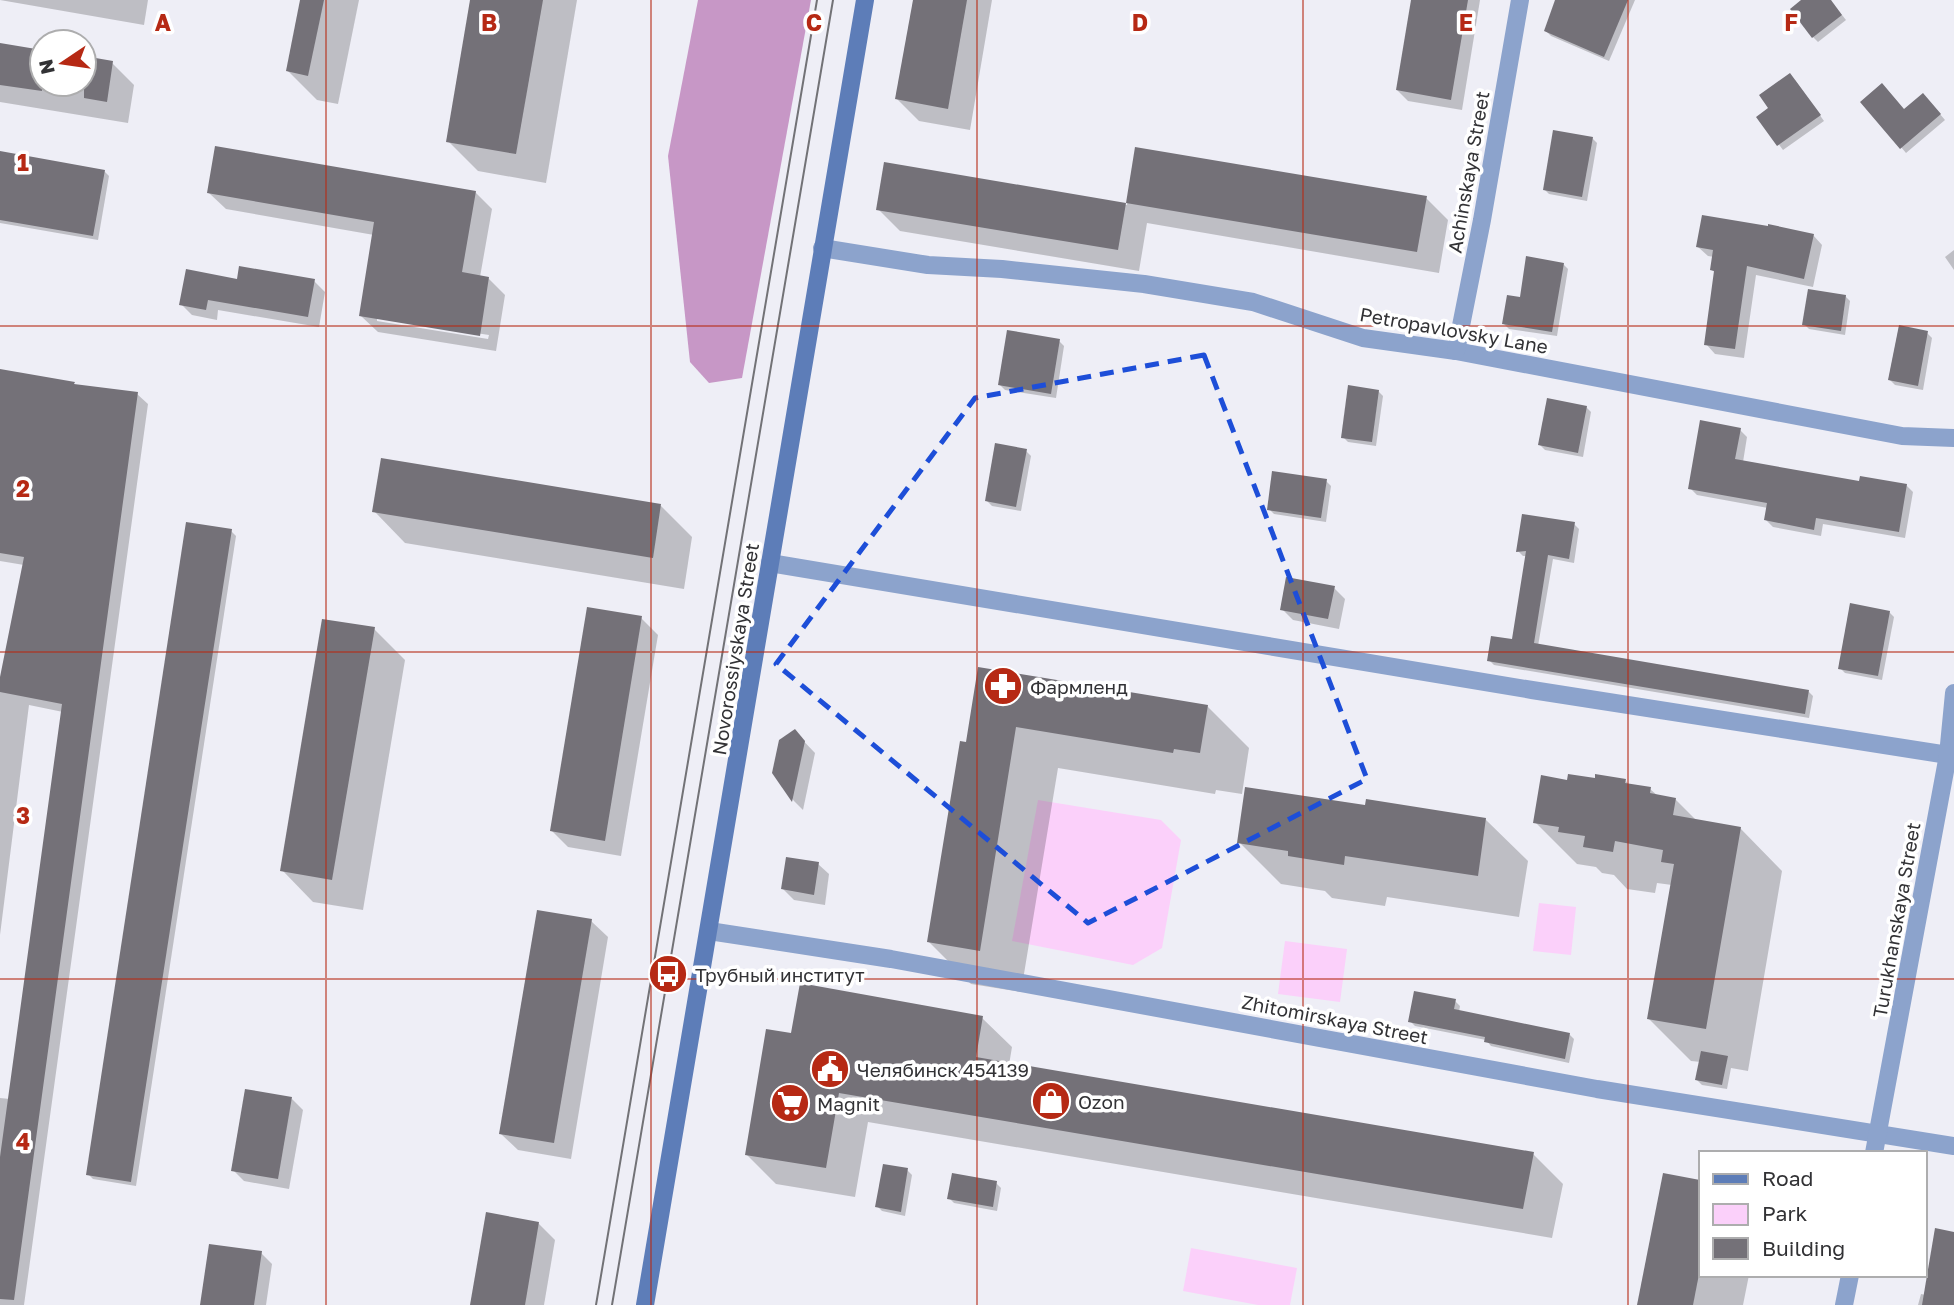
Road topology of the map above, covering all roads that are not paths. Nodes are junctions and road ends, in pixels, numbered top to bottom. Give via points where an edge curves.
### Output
1 (865, 0) edge
2 (1520, 0) edge
3 (822, 248) junction
4 (1456, 351) junction
5 (1954, 438) edge
6 (770, 563) junction
7 (1954, 693) edge
8 (1948, 755) junction
9 (709, 931) junction
10 (1876, 1144) edge
11 (1954, 1146) edge
12 (1850, 1277) edge
13 (645, 1305) edge
14 (1844, 1305) edge

1 - 3 main road, Novorossiyskaya Street
2 - 4 street, Achinskaya Street
3 - 4 street, Petropavlovsky Lane via 928,265 1144,284 1253,302 1363,338
3 - 6 main road, Novorossiyskaya Street
4 - 5 street, Petropavlovsky Lane via 1902,436
6 - 8 street
6 - 9 main road, Novorossiyskaya Street
7 - 8 street, Turukhanskaya Street
8 - 10 street, Turukhanskaya Street
9 - 10 street, Zhitomirskaya Street via 929,966
9 - 13 main road, Novorossiyskaya Street
10 - 11 street, Zhitomirskaya Street
12 - 14 street

